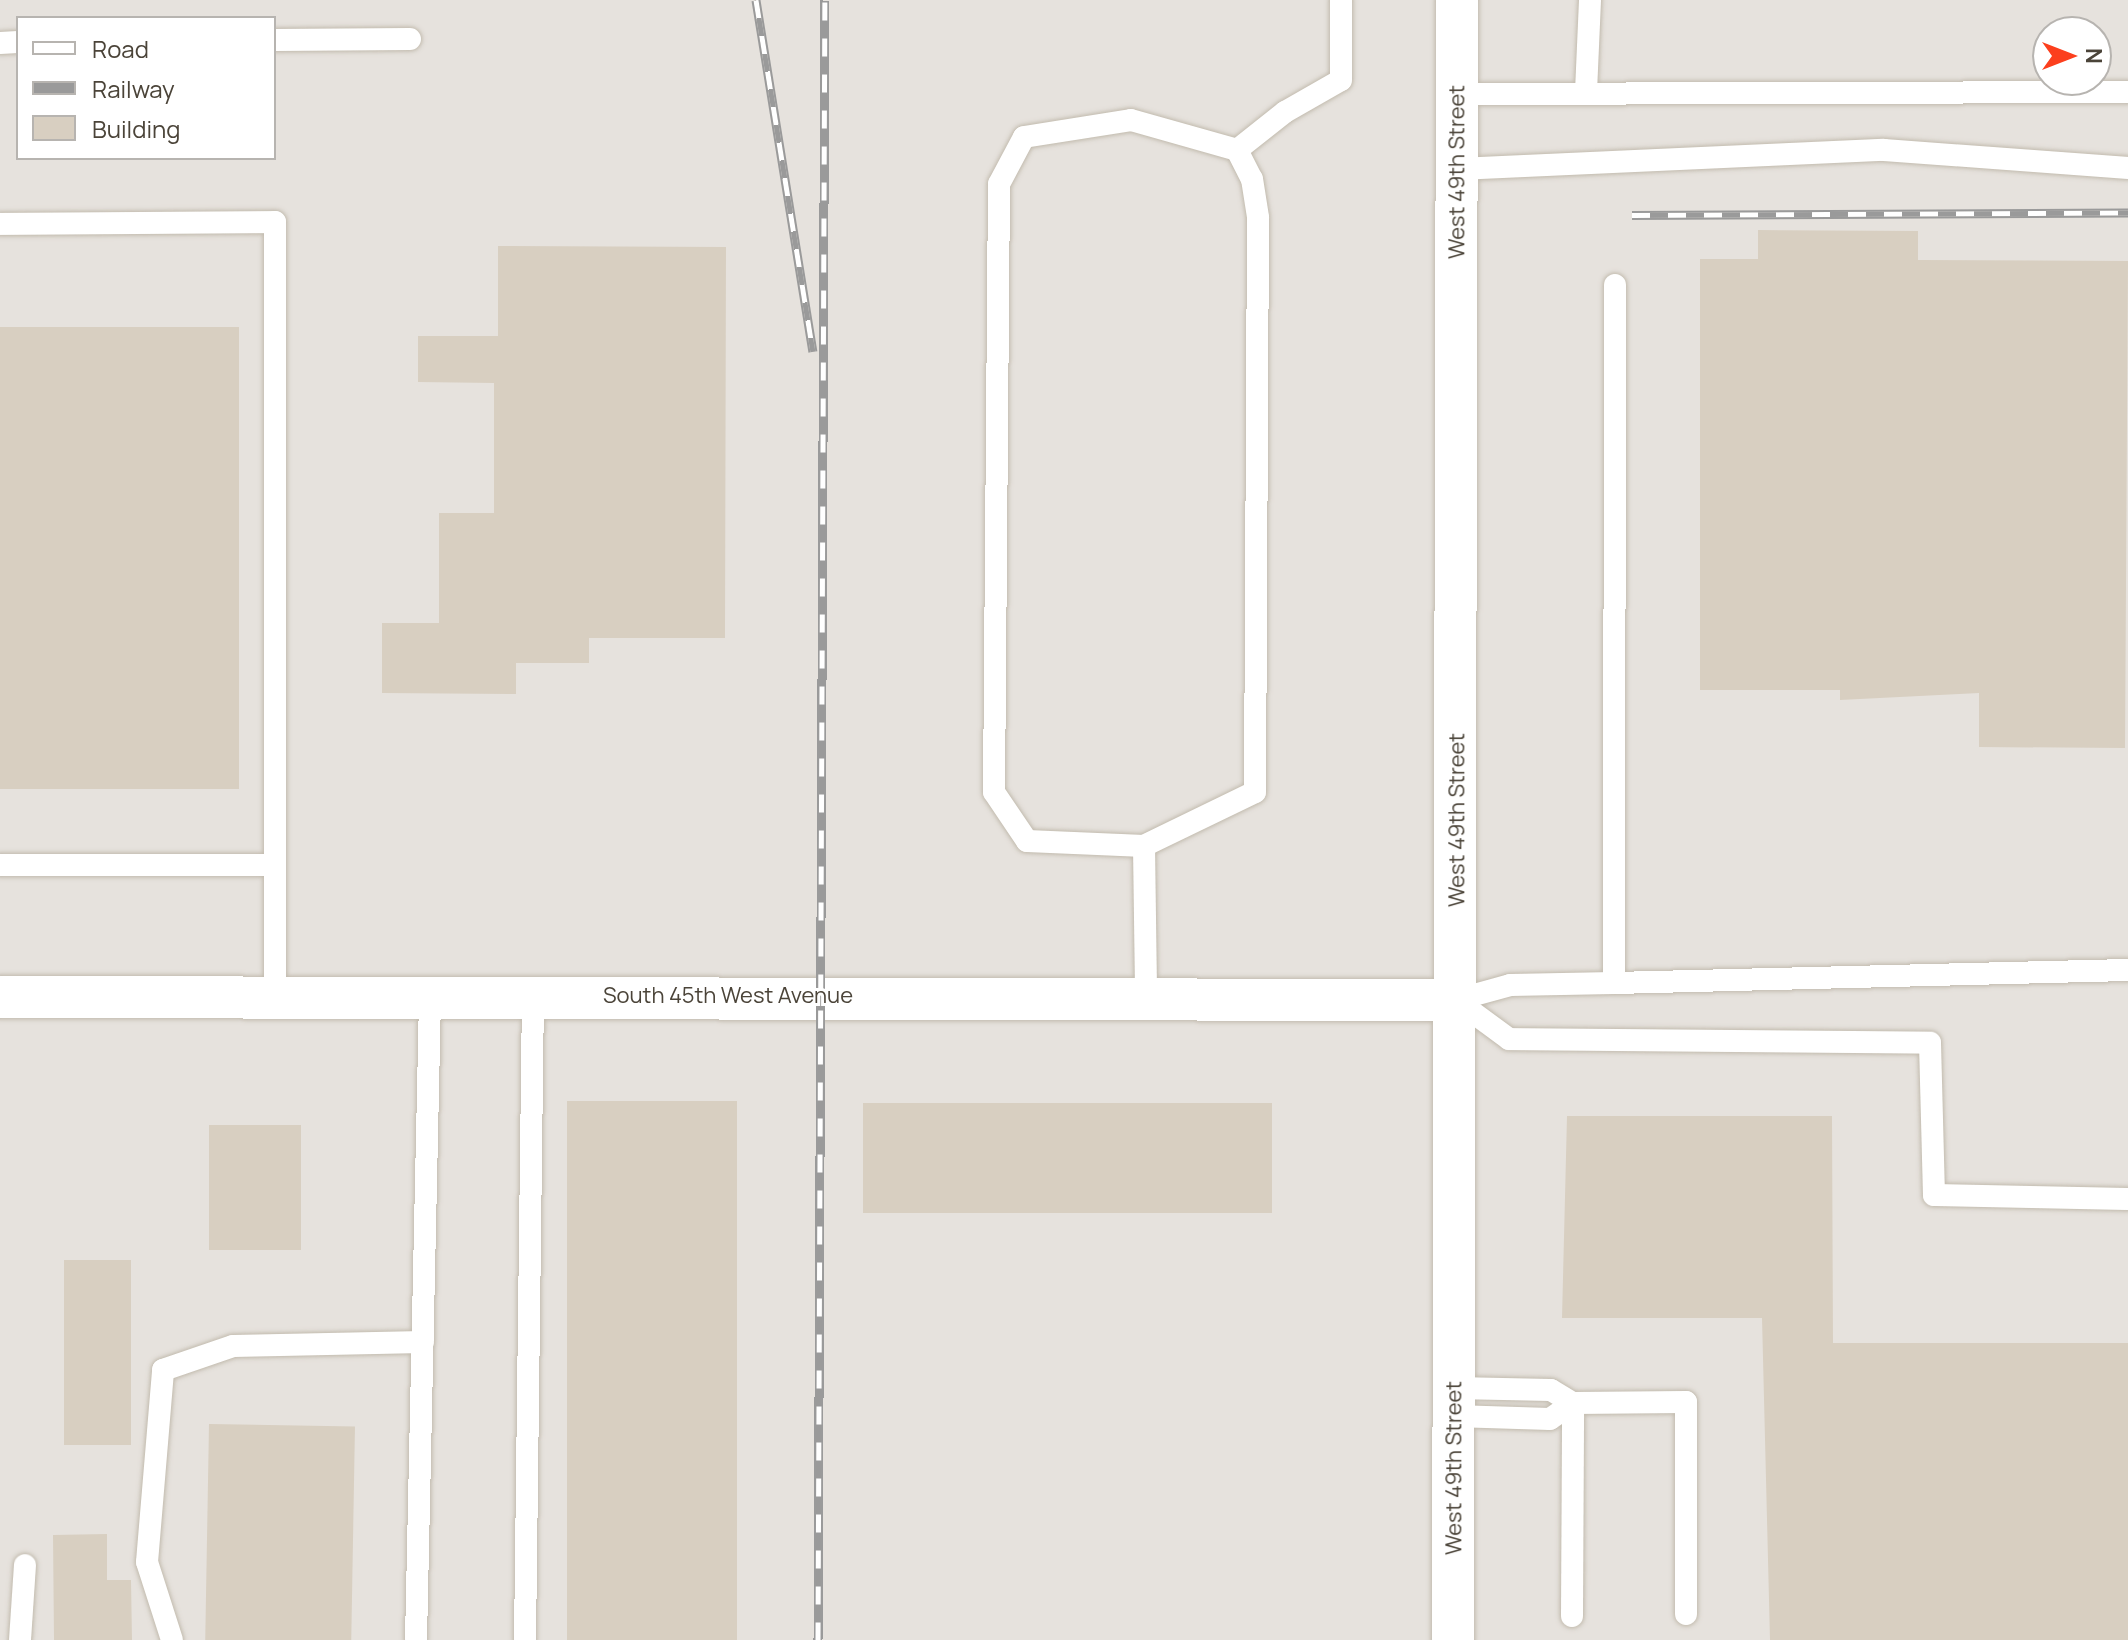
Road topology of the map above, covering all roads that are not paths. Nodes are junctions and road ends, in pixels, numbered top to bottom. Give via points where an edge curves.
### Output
1 (1341, 0) edge
2 (1457, 0) edge
3 (1590, 0) edge
4 (410, 39) dead end
5 (276, 40) edge
6 (1586, 92) junction
7 (2128, 92) edge
8 (1458, 94) junction
9 (1237, 150) junction
10 (2128, 168) edge
11 (1458, 169) junction
12 (0, 224) edge
13 (1615, 285) dead end
14 (1144, 846) junction
15 (0, 865) edge
16 (275, 865) junction
17 (2128, 970) edge
18 (1614, 983) junction
19 (275, 995) junction
20 (430, 996) junction
21 (0, 997) edge
22 (533, 997) junction
23 (1146, 998) junction
24 (1456, 1000) junction
25 (2128, 1199) edge
26 (423, 1342) junction
27 (1455, 1402) junction
28 (1573, 1403) junction
29 (25, 1565) dead end
30 (1686, 1614) dead end
31 (1572, 1616) dead end
32 (20, 1640) edge
33 (172, 1640) edge
34 (416, 1640) edge
35 (525, 1640) edge
36 (1453, 1640) edge

1 - 9 lane via 1341,80 1285,112
2 - 8 street, West 49th Street
3 - 6 lane
4 - 5 lane
6 - 7 lane
6 - 8 lane
8 - 11 street, West 49th Street
9 - 14 lane via 1252,179 1258,218 1255,792
9 - 14 lane via 1131,120 1024,137 999,184 994,792 1027,841
10 - 11 lane via 1884,150
11 - 24 street, West 49th Street
12 - 16 lane via 275,222
13 - 18 lane
14 - 23 lane
15 - 16 lane
16 - 19 lane
17 - 18 lane
18 - 24 lane via 1510,985
19 - 20 street, South 45th West Avenue
19 - 21 street, South 45th West Avenue
20 - 22 street, South 45th West Avenue
20 - 26 lane
22 - 23 street, South 45th West Avenue
22 - 35 lane
23 - 24 street, South 45th West Avenue
24 - 25 lane via 1509,1039 1930,1043 1934,1195
24 - 27 street, West 49th Street
26 - 33 lane via 233,1346 163,1370 147,1562
26 - 34 lane
27 - 28 lane via 1550,1419
27 - 36 street, West 49th Street
28 - 30 lane via 1686,1402
28 - 31 lane
29 - 32 lane

